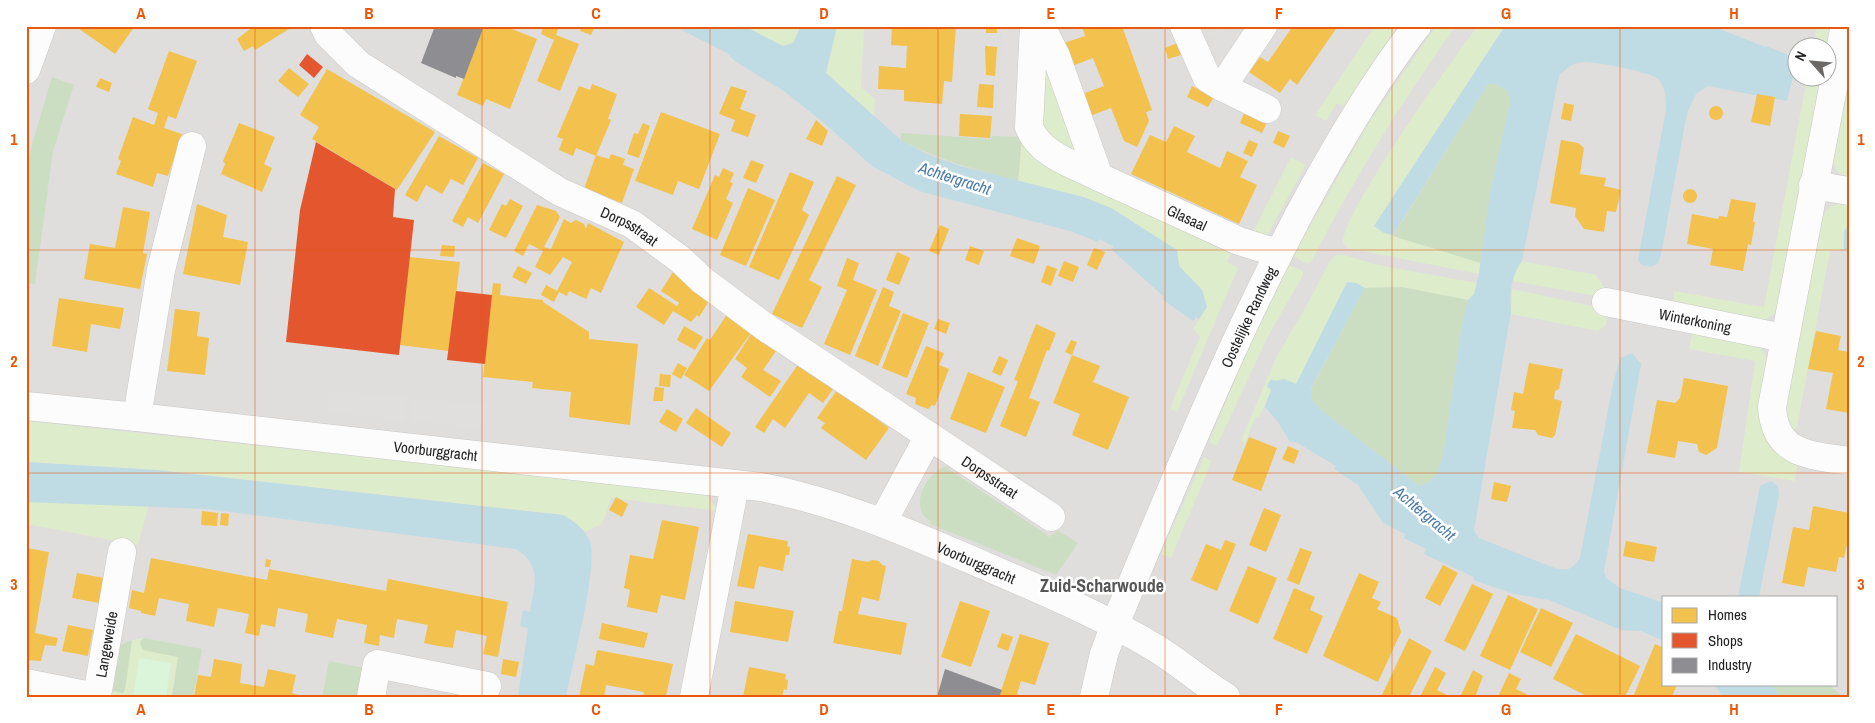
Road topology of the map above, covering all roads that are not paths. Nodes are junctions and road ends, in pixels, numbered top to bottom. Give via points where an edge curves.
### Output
1 (42, 26) edge
2 (324, 26) edge
3 (1034, 26) edge
4 (1041, 26) edge
5 (1184, 26) edge
6 (1263, 26) edge
7 (1417, 26) edge
8 (1848, 26) edge
9 (26, 70) edge
10 (1222, 87) junction
11 (1267, 109) dead end
12 (192, 146) dead end
13 (1099, 177) junction
14 (1813, 185) junction
15 (1849, 192) edge
16 (1277, 253) junction
17 (1606, 302) dead end
18 (1784, 338) junction
19 (26, 406) edge
20 (137, 416) junction
21 (929, 436) junction
22 (1849, 461) edge
23 (735, 485) junction
24 (1051, 517) dead end
25 (882, 523) junction
26 (122, 552) dead end
27 (1115, 624) junction
28 (26, 683) edge
29 (487, 686) dead end
30 (370, 697) edge
31 (694, 697) edge
32 (1094, 697) edge
33 (1226, 697) edge

1 - 9 street
2 - 21 street, Dorpsstraat via 358,64 560,192 632,224 765,327
3 - 13 street, Glasaal via 1029,127 1033,138 1047,151
4 - 13 street via 1056,56
5 - 10 street via 1207,78
6 - 10 street
7 - 16 street, Oostelijke Randweg via 1340,141
8 - 14 street via 1844,30
10 - 11 street
12 - 20 street via 161,270
13 - 16 street, Glasaal via 1240,241
14 - 15 street
14 - 18 street
16 - 27 street, Oostelijke Randweg via 1237,338
17 - 18 street, Winterkoning
18 - 22 street via 1772,407 1778,435 1790,447 1808,455
19 - 20 street, Voorburggracht
20 - 23 street, Voorburggracht
21 - 24 street, Dorpsstraat
21 - 25 street
23 - 25 street, Voorburggracht via 822,501
23 - 31 street
25 - 27 street, Voorburggracht
26 - 28 street, Langeweide via 98,690 91,696
27 - 32 street, Oostelijke Randweg
27 - 33 street, Voorburggracht via 1157,648
29 - 30 street via 377,664

